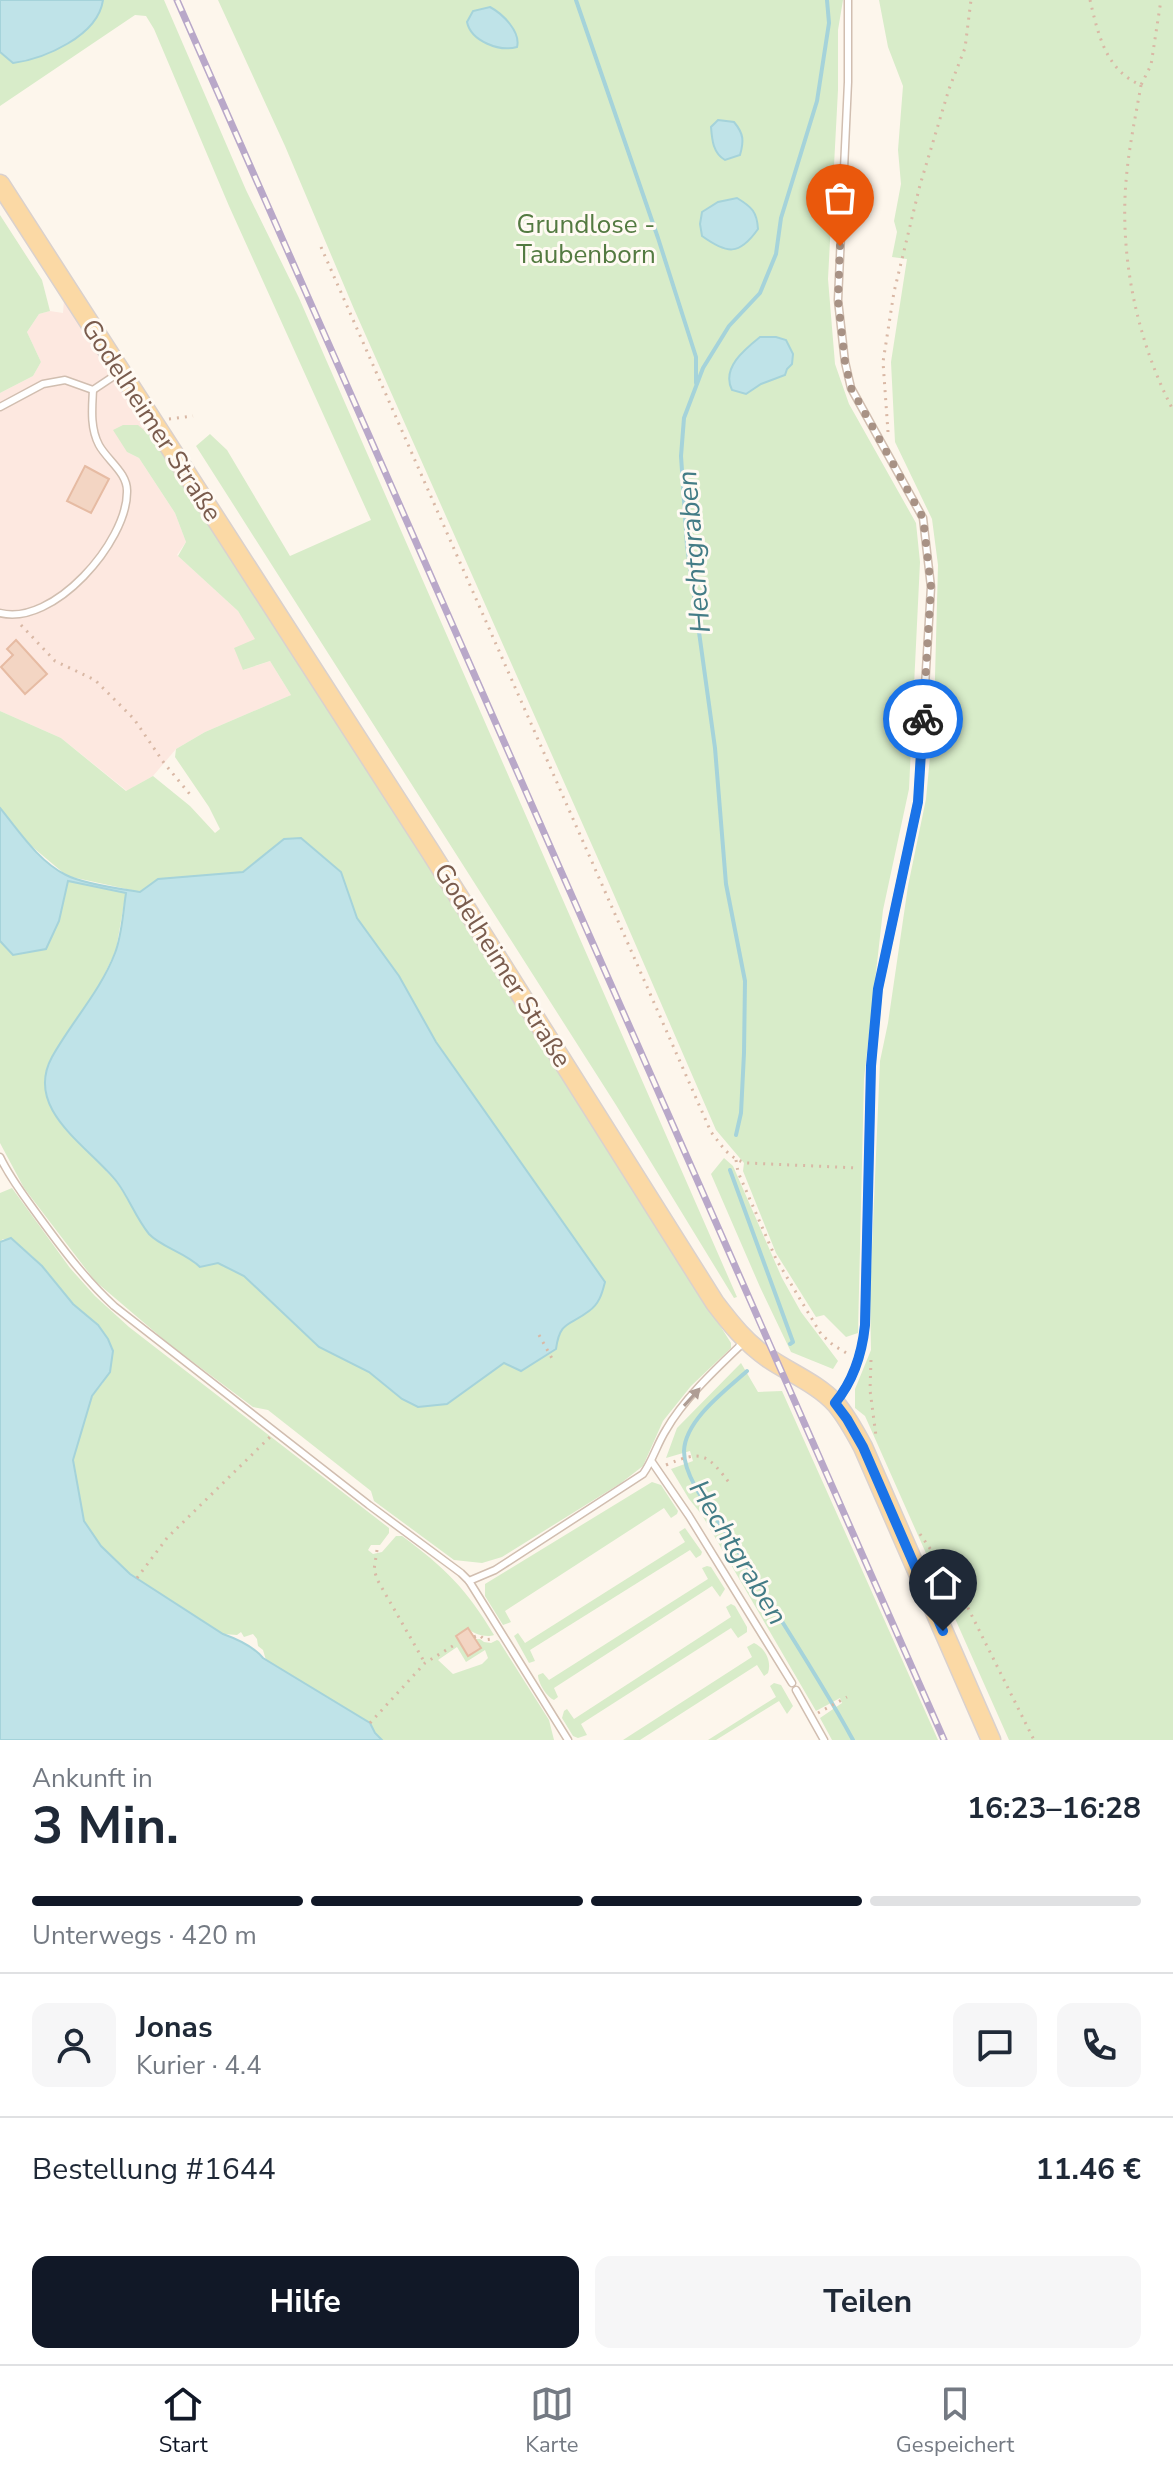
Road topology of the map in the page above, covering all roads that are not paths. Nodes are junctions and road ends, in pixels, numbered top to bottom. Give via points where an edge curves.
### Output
1 (848, 0) edge
2 (0, 184) edge
3 (121, 371) junction
4 (93, 390) junction
5 (0, 407) edge
6 (0, 613) edge
7 (0, 1157) edge
8 (745, 1341) junction
9 (835, 1403) junction
10 (654, 1466) junction
11 (469, 1581) junction
12 (792, 1683) dead end
13 (796, 1690) dead end
14 (568, 1740) edge
15 (824, 1740) edge
16 (991, 1740) edge

1 - 9 lane via 838,300 845,362 851,388 923,518 931,587 918,802 878,989 871,1066 863,1346
2 - 3 main road, Godelheimer Straße
3 - 4 lane
3 - 8 main road, Godelheimer Straße via 715,1303
4 - 5 lane via 65,380 43,384
4 - 6 lane via 92,423 99,445 128,490 118,530 101,557 49,605 12,616
7 - 11 lane via 90,1284
8 - 9 main road, Godelheimer Straße
10 -> 8 lane via 666,1428
9 - 16 main road, Godelheimer Straße via 863,1447
10 - 11 lane via 495,1570
10 - 12 lane
11 - 14 lane
13 - 15 lane

